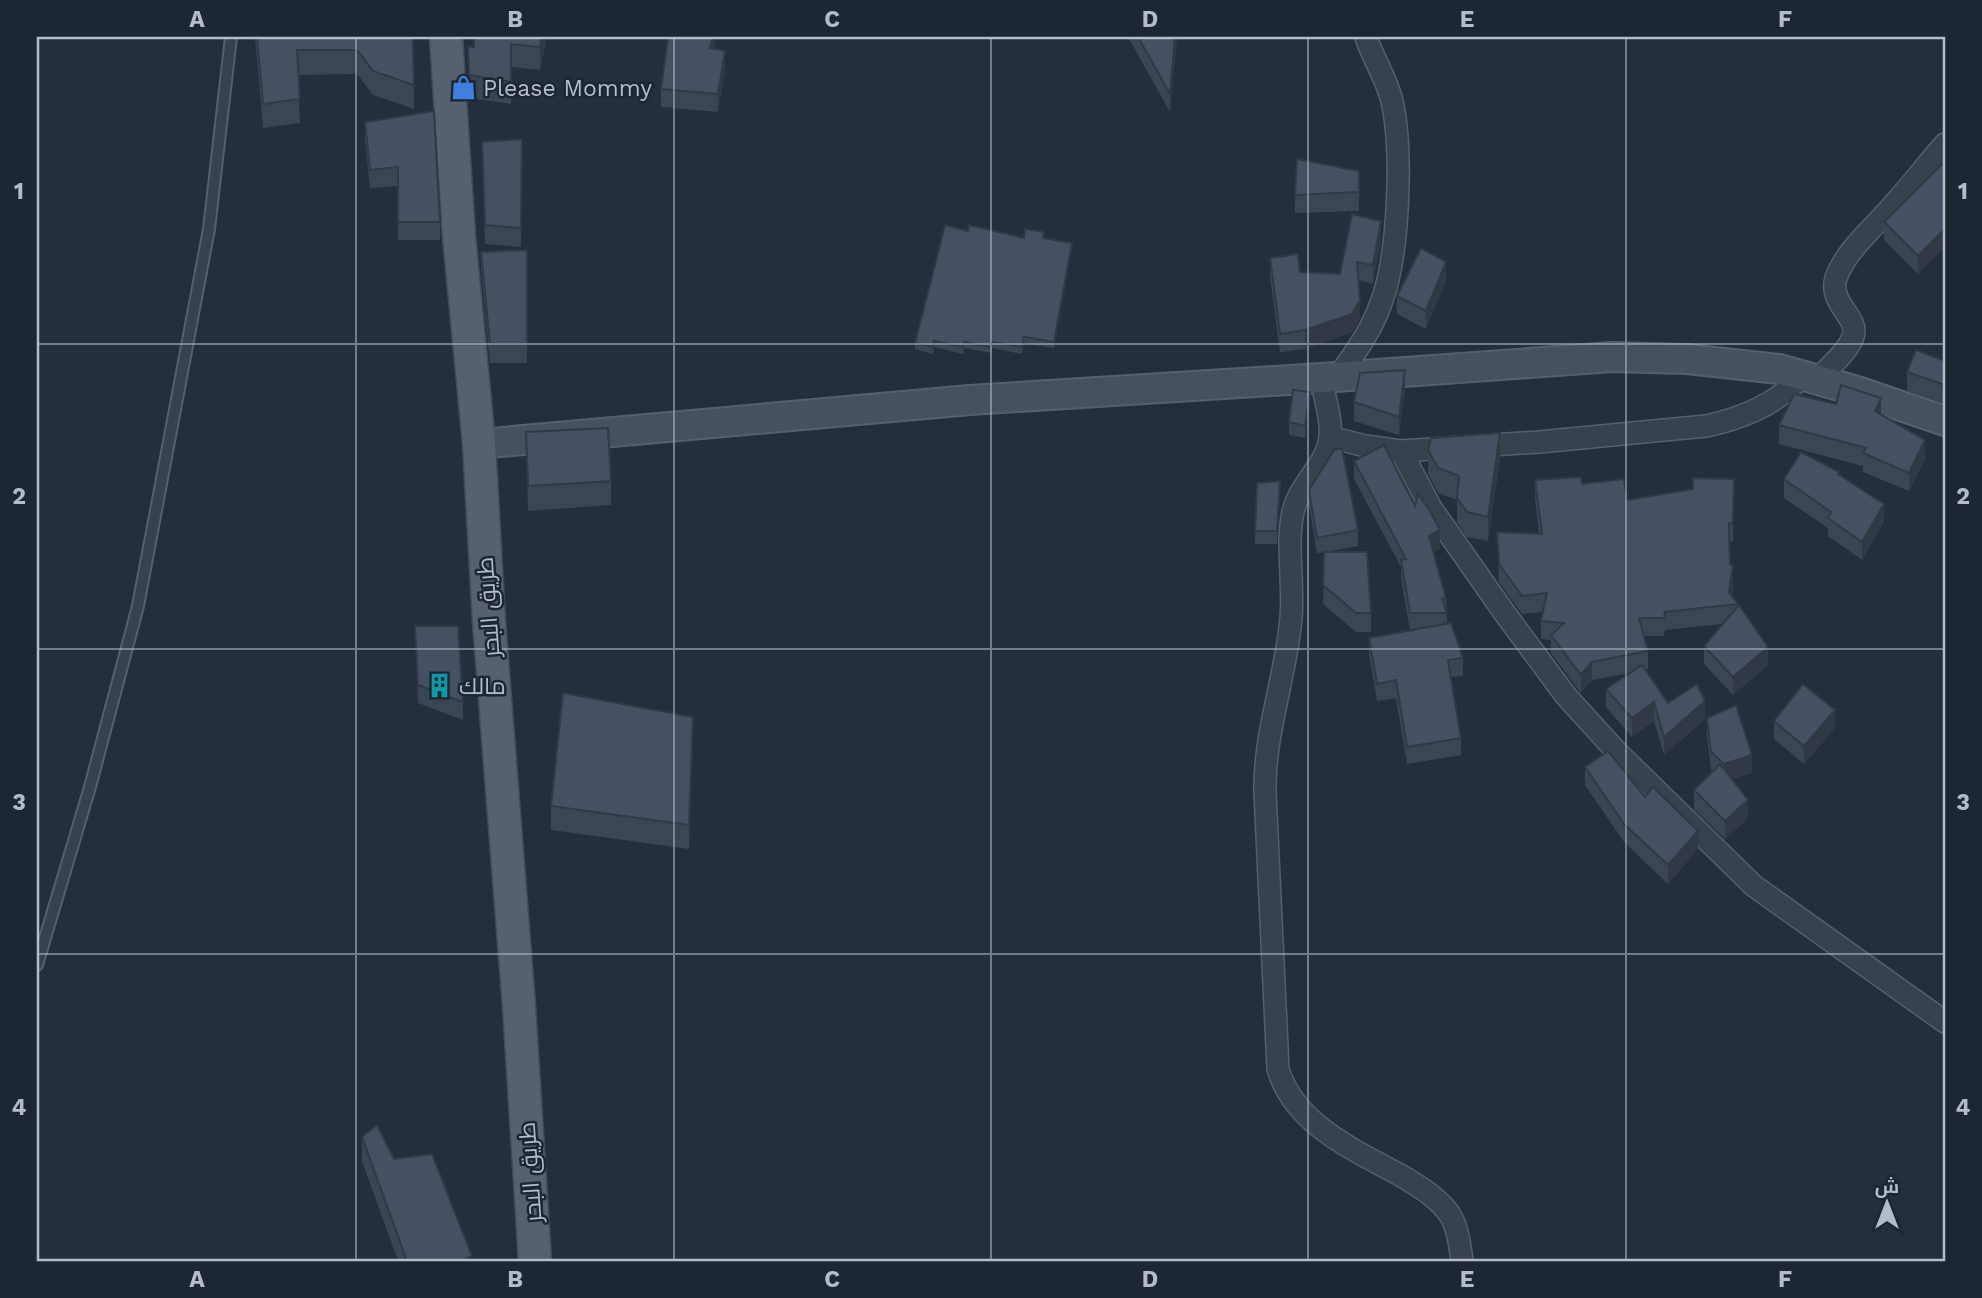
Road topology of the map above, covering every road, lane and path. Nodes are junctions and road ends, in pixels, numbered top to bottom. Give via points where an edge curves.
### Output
1 (231, 37) edge
2 (446, 37) edge
3 (1366, 37) edge
4 (1945, 144) edge
5 (1810, 377) junction
6 (1329, 378) junction
7 (1945, 421) edge
8 (1330, 437) junction
9 (479, 444) junction
10 (1401, 451) junction
11 (37, 965) edge
12 (1945, 1021) edge
13 (536, 1261) edge
14 (1462, 1261) edge

1 - 11 lane via 207,238 138,606
2 - 9 main road, طريق البحر
3 - 6 street via 1392,103 1397,160 1395,226 1382,302 1365,336
4 - 5 street via 1839,270 1834,290 1854,328 1853,336
5 - 6 street via 1737,363 1612,357
5 - 7 street
5 - 10 street via 1769,404 1706,426
6 - 8 street
6 - 9 street via 957,401
8 - 10 street
8 - 14 street via 1292,515 1291,619 1266,754 1278,1069 1286,1090 1327,1132 1443,1206 1457,1231
9 - 13 main road, طريق البحر
10 - 12 street via 1431,508 1506,615 1566,696 1617,752 1754,886

